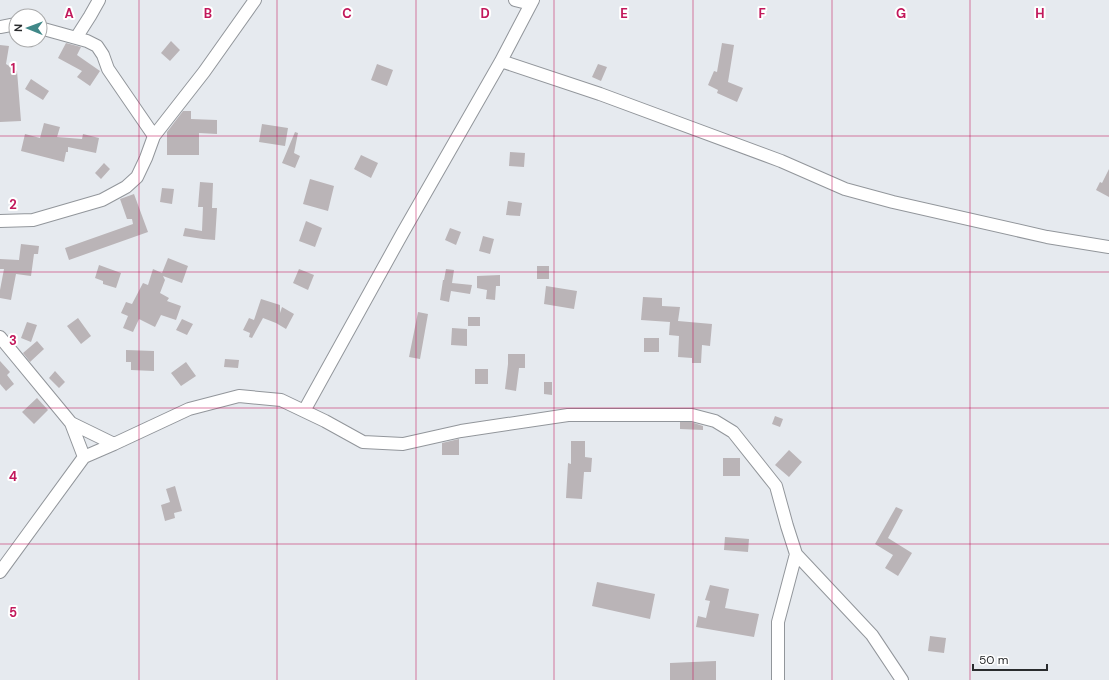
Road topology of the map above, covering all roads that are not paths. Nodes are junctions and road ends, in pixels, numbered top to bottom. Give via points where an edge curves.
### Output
1 (99, 0) edge
2 (255, 0) edge
3 (515, 0) edge
4 (532, 2) edge
5 (48, 30) edge
6 (76, 38) junction
7 (501, 61) junction
8 (154, 136) junction
9 (0, 221) edge
10 (1109, 247) edge
11 (0, 337) edge
12 (304, 411) junction
13 (71, 423) junction
14 (114, 444) junction
15 (84, 457) junction
16 (796, 554) junction
17 (0, 572) edge
18 (778, 680) edge
19 (902, 680) edge

1 - 6 street
2 - 8 street
3 - 4 street
4 - 7 street
5 - 6 street
6 - 8 street via 87,40 97,46 108,69
7 - 10 street via 766,155 845,189 1047,237
7 - 12 street
8 - 9 street via 137,177 126,187 102,200 33,220
11 - 13 street
12 - 14 street via 281,400 239,396 189,409
12 - 16 street via 363,442 403,444 568,415 692,415 715,421 733,432 776,486
13 - 14 street
13 - 15 street
14 - 15 street
15 - 17 street
16 - 18 street via 778,622
16 - 19 street via 872,636

